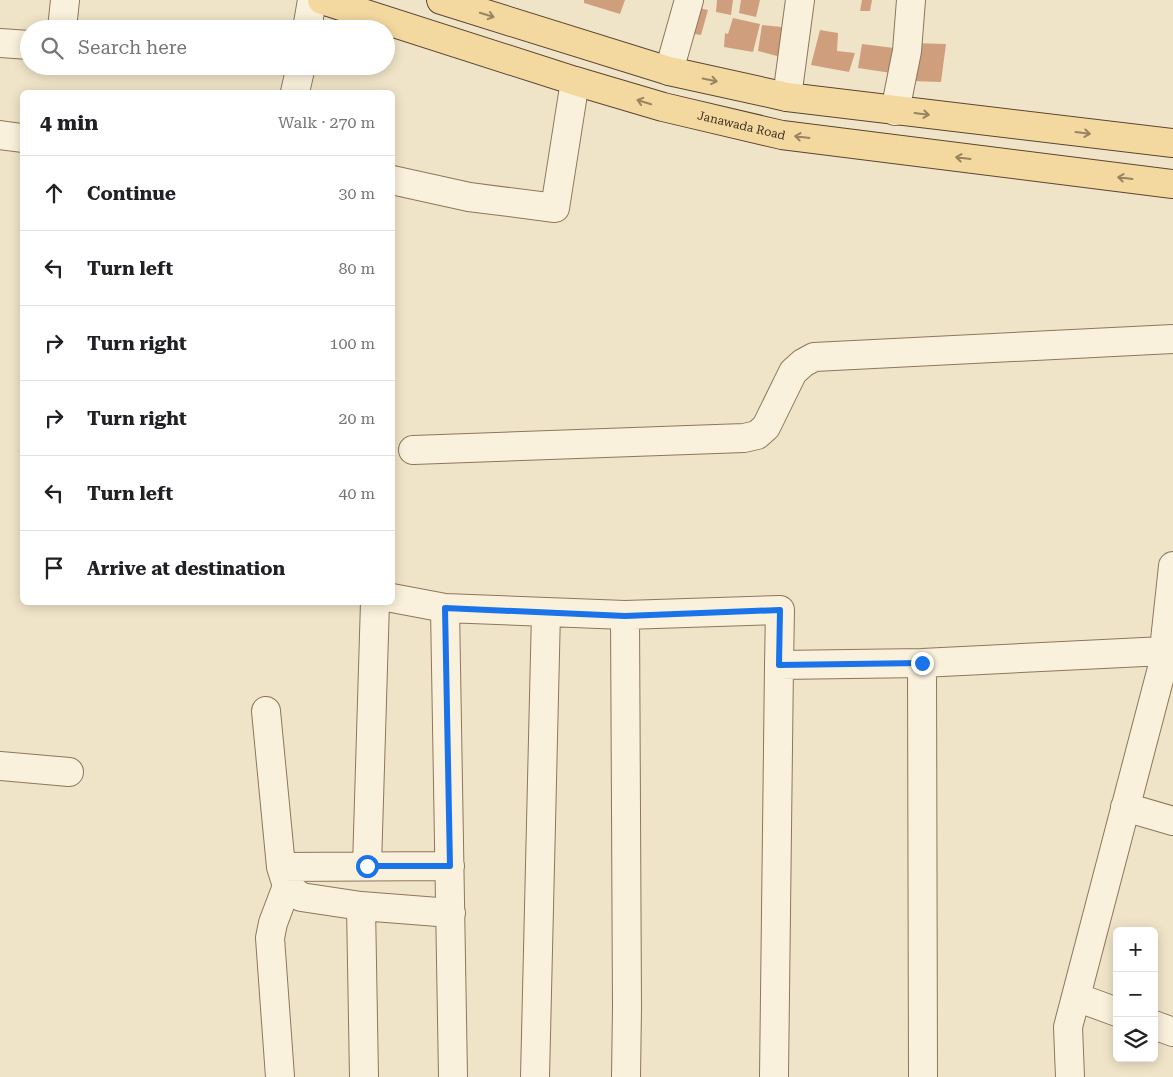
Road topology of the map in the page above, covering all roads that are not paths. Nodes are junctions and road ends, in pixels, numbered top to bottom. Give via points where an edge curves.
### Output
1 (65, 0) edge
2 (312, 0) edge
3 (322, 0) edge
4 (440, 0) edge
5 (689, 0) edge
6 (800, 0) edge
7 (911, 0) edge
8 (63, 20) edge
9 (309, 20) edge
10 (384, 20) edge
11 (395, 23) edge
12 (0, 43) edge
13 (20, 44) edge
14 (669, 71) junction
15 (299, 75) edge
16 (575, 81) junction
17 (295, 90) edge
18 (787, 97) junction
19 (895, 111) junction
20 (0, 135) edge
21 (20, 138) edge
22 (1173, 143) edge
23 (395, 181) edge
24 (1173, 184) edge
25 (1173, 339) edge
26 (412, 450) dead end
27 (1173, 566) edge
28 (395, 599) edge
29 (375, 605) edge
30 (445, 608) junction
31 (546, 612) junction
32 (625, 616) junction
33 (1164, 651) junction
34 (922, 663) junction
35 (779, 665) junction
36 (266, 711) dead end
37 (0, 766) edge
38 (69, 772) dead end
39 (1126, 807) junction
40 (1173, 821) edge
41 (367, 866) junction
42 (450, 866) junction
43 (284, 876) junction
44 (361, 906) junction
45 (451, 913) junction
46 (1076, 997) junction
47 (1113, 1011) edge
48 (1158, 1026) edge
49 (1173, 1032) edge
50 (280, 1077) edge
51 (364, 1077) edge
52 (453, 1077) edge
53 (535, 1077) edge
54 (626, 1077) edge
55 (774, 1077) edge
56 (923, 1077) edge
57 (1070, 1077) edge

1 - 8 street
2 - 9 street
3 - 10 main road, Janawada Road
4 -> 14 main road
5 - 14 street
6 - 18 street
7 - 19 street
11 - 16 main road, Janawada Road
12 - 13 street
14 -> 18 main road
15 - 17 street
16 - 23 street via 555,208 469,197
24 -> 16 main road, Janawada Road via 782,134 663,107
18 - 19 main road
19 -> 22 main road
20 - 21 street
25 - 26 street via 814,356 793,372 766,426 757,435 744,438
27 - 33 street
28 - 30 street
29 - 41 street
30 - 31 street
30 - 42 street
31 - 32 street
31 - 53 street
32 - 35 street via 780,610
32 - 54 street
33 - 34 street
33 - 39 street
34 - 35 street
34 - 56 street
35 - 55 street
36 - 43 street
37 - 38 street
39 - 40 street
39 - 46 street
41 - 42 street
41 - 43 street
42 - 45 street
43 - 44 street via 301,898
43 - 50 street via 270,938
44 - 45 street
44 - 51 street
45 - 52 street
46 - 47 street
46 - 57 street via 1068,1027
48 - 49 street

